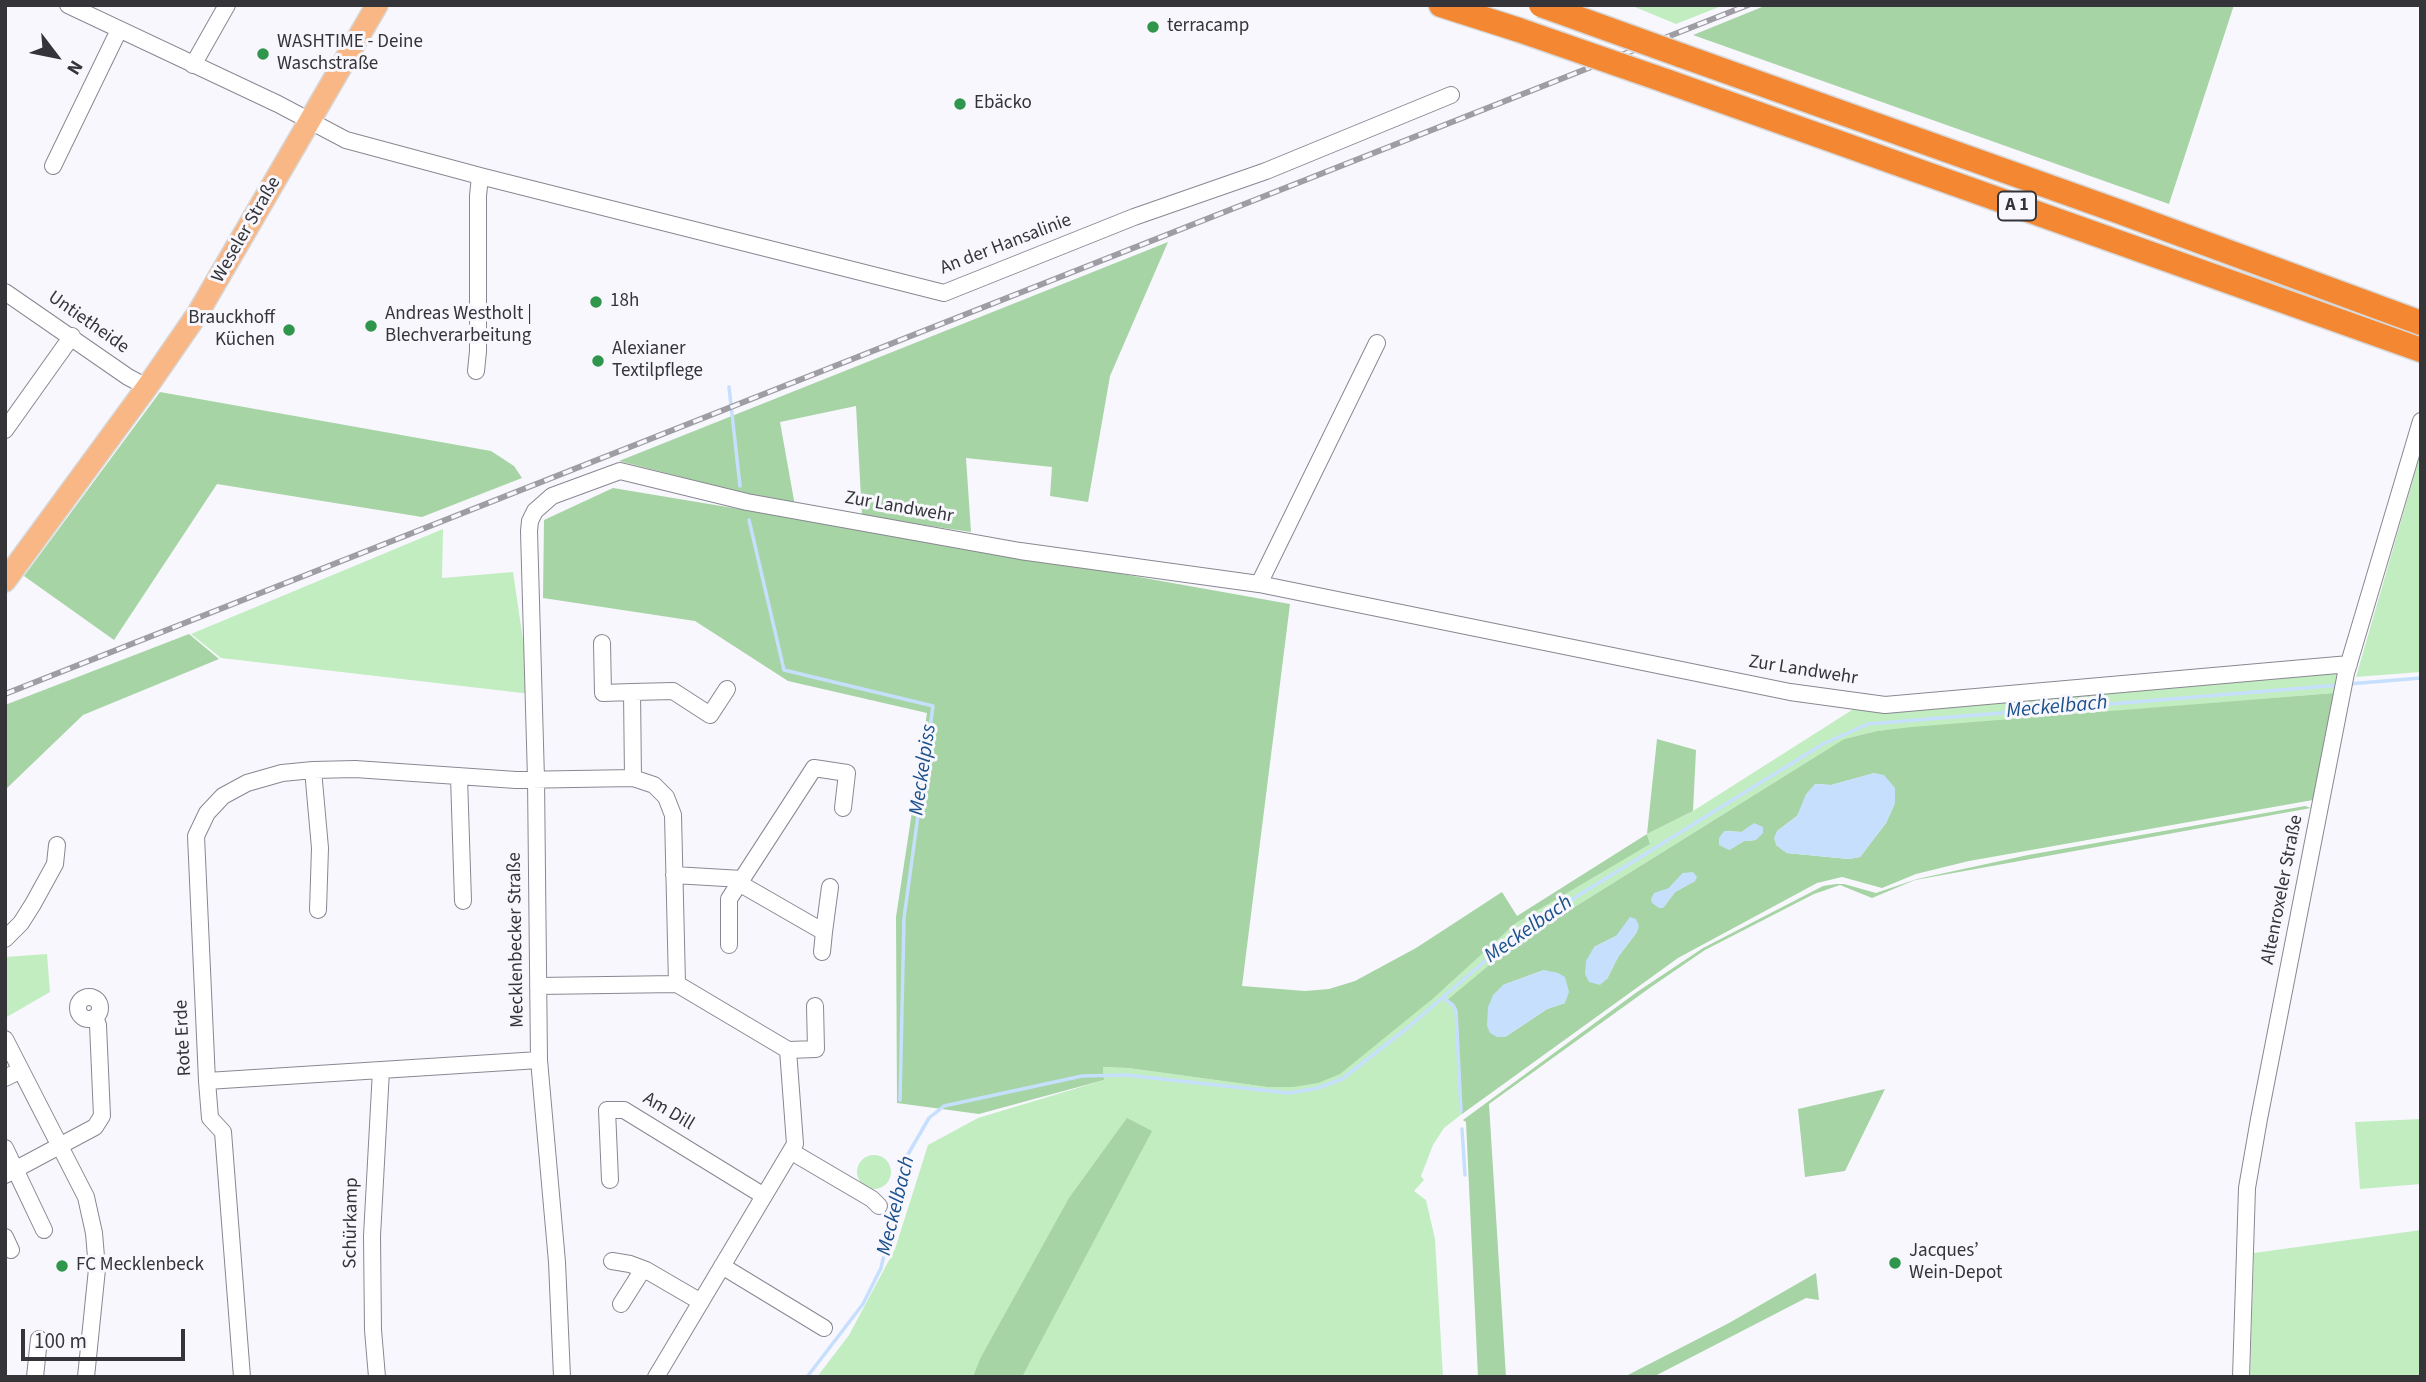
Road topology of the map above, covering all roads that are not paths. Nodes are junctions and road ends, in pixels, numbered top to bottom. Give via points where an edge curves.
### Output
1 (68, 5) edge
2 (227, 5) edge
3 (377, 5) edge
4 (1441, 5) edge
5 (1541, 5) edge
6 (119, 30) junction
7 (193, 65) junction
8 (1451, 95) dead end
9 (311, 122) junction
10 (53, 166) dead end
11 (480, 176) junction
12 (5, 292) edge
13 (2421, 323) edge
14 (72, 336) junction
15 (1377, 343) dead end
16 (2421, 350) edge
17 (476, 371) dead end
18 (148, 387) junction
19 (2421, 421) edge
20 (5, 430) edge
21 (541, 505) joint
22 (5, 581) edge
23 (1259, 584) junction
24 (602, 643) dead end
25 (2348, 668) junction
26 (727, 689) dead end
27 (632, 692) junction
28 (313, 770) junction
29 (459, 777) junction
30 (633, 778) junction
31 (536, 779) junction
32 (843, 808) dead end
33 (57, 845) dead end
34 (674, 875) junction
35 (741, 879) junction
36 (830, 887) dead end
37 (463, 901) dead end
38 (318, 910) dead end
39 (824, 932) junction
40 (5, 939) edge
41 (729, 945) dead end
42 (822, 952) dead end
43 (677, 984) junction
44 (538, 986) junction
45 (815, 1006) dead end
46 (95, 1017) dead end
47 (5, 1039) edge
48 (788, 1050) junction
49 (539, 1060) junction
50 (21, 1070) junction
51 (381, 1070) junction
52 (5, 1078) edge
53 (208, 1081) junction
54 (62, 1146) junction
55 (5, 1148) edge
56 (792, 1152) junction
57 (11, 1172) edge
58 (610, 1180) dead end
59 (765, 1196) junction
60 (879, 1206) dead end
61 (44, 1230) dead end
62 (612, 1261) dead end
63 (722, 1266) junction
64 (646, 1270) junction
65 (701, 1302) junction
66 (621, 1304) dead end
67 (824, 1328) dead end
68 (39, 1339) dead end
69 (36, 1377) edge
70 (86, 1377) edge
71 (242, 1377) edge
72 (377, 1377) edge
73 (562, 1377) edge
74 (656, 1377) edge
75 (2241, 1377) edge

1 - 6 street, An der Hansalinie
2 - 7 street
3 - 9 main road, Weseler Straße
4 - 16 highway, A 1, bridge
5 - 13 highway, A 1, bridge
6 - 7 street, An der Hansalinie
6 - 10 street
7 - 9 street, An der Hansalinie
8 - 11 street, An der Hansalinie via 944,293
9 - 11 street, An der Hansalinie via 354,144
9 - 18 main road, Weseler Straße via 198,313
11 - 17 street
12 - 14 street, Untietheide
14 - 18 street, Untietheide
14 - 20 street
15 - 23 street
18 - 22 main road, Weseler Straße
19 - 25 street, Altenroxeler Straße
21 - 23 street, Zur Landwehr via 552,496 620,471 788,510 1020,551
21 - 31 street, Mecklenbecker Straße via 529,531
23 - 25 street, Zur Landwehr via 1777,689 1885,705
24 - 27 street via 603,693
25 - 75 street, Altenroxeler Straße via 2247,1188
26 - 27 street via 710,715 673,691
27 - 30 street
28 - 29 street, Rote Erde
28 - 38 street via 320,848
28 - 53 street, Rote Erde via 247,783 223,796 203,818 196,836
29 - 31 street, Rote Erde
29 - 37 street
30 - 31 street
30 - 34 street via 654,785 666,797 673,815
31 - 44 street, Mecklenbecker Straße
32 - 35 street via 847,773 814,768
33 - 40 street via 55,864 33,904
34 - 35 street
34 - 43 street
35 - 39 street via 744,886
35 - 41 street via 729,899
36 - 39 street
39 - 42 street
43 - 44 street
43 - 48 street
44 - 49 street, Mecklenbecker Straße
45 - 48 street via 816,1049
46 - 54 street via 102,1116 95,1127
47 - 50 street
48 - 56 street
49 - 51 street
49 - 73 street, Mecklenbecker Straße
50 - 52 street
50 - 54 street
51 - 53 street
51 - 72 street, Schürkamp via 372,1236
53 - 71 street, Rote Erde via 211,1118 223,1132
54 - 57 street
54 - 70 street via 86,1197 94,1233 97,1269
55 - 57 street
56 - 59 street
56 - 60 street
57 - 61 street
58 - 59 street, Am Dill via 607,1110 624,1110
59 - 63 street
62 - 64 street
63 - 65 street
63 - 67 street
64 - 65 street
64 - 66 street
65 - 74 street
68 - 69 street

